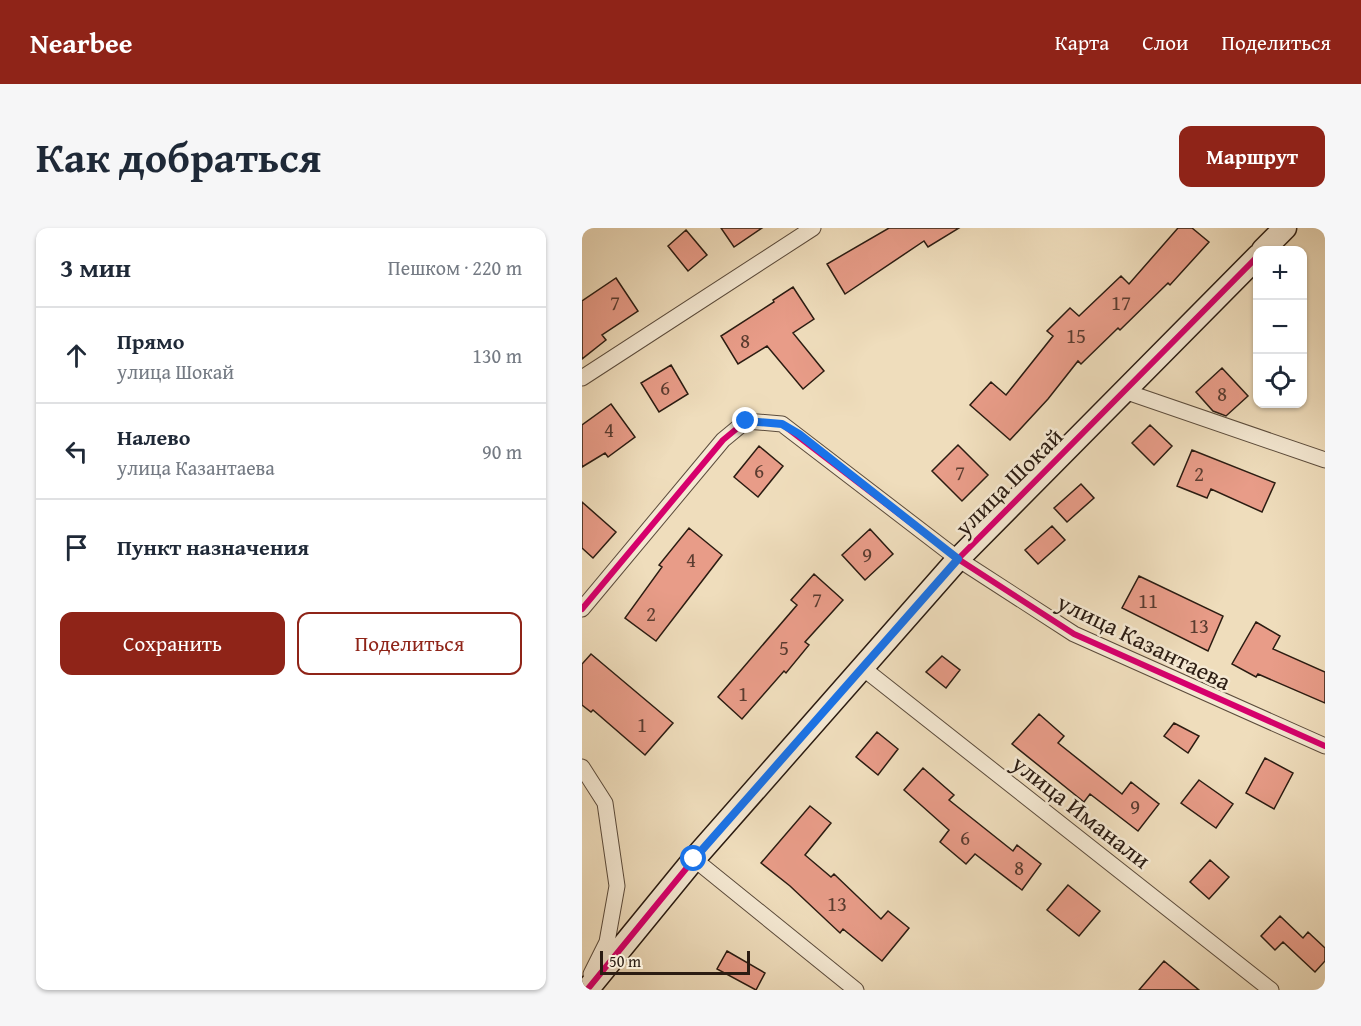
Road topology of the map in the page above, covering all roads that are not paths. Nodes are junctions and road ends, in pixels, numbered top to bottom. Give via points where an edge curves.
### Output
1 (813, 228) edge
2 (1285, 228) edge
3 (1267, 246) edge
4 (1253, 260) edge
5 (582, 378) edge
6 (1124, 391) junction
7 (1325, 460) edge
8 (958, 559) junction
9 (582, 609) edge
10 (864, 669) junction
11 (1325, 746) edge
12 (582, 767) edge
13 (694, 859) junction
14 (585, 990) edge
15 (856, 990) edge
16 (1271, 990) edge

1 - 5 street
2 - 3 street
4 - 6 street, улица Шокай
6 - 7 street
6 - 8 street, улица Шокай
8 - 9 street, улица Казантаева via 799,434 782,424 746,421 723,440
8 - 10 street, улица Шокай
8 - 11 street, улица Казантаева via 1074,634
10 - 13 street, улица Шокай
10 - 16 street, улица Иманали
12 - 14 street via 605,802 617,886 607,942
13 - 14 street, улица Шокай
13 - 15 street

